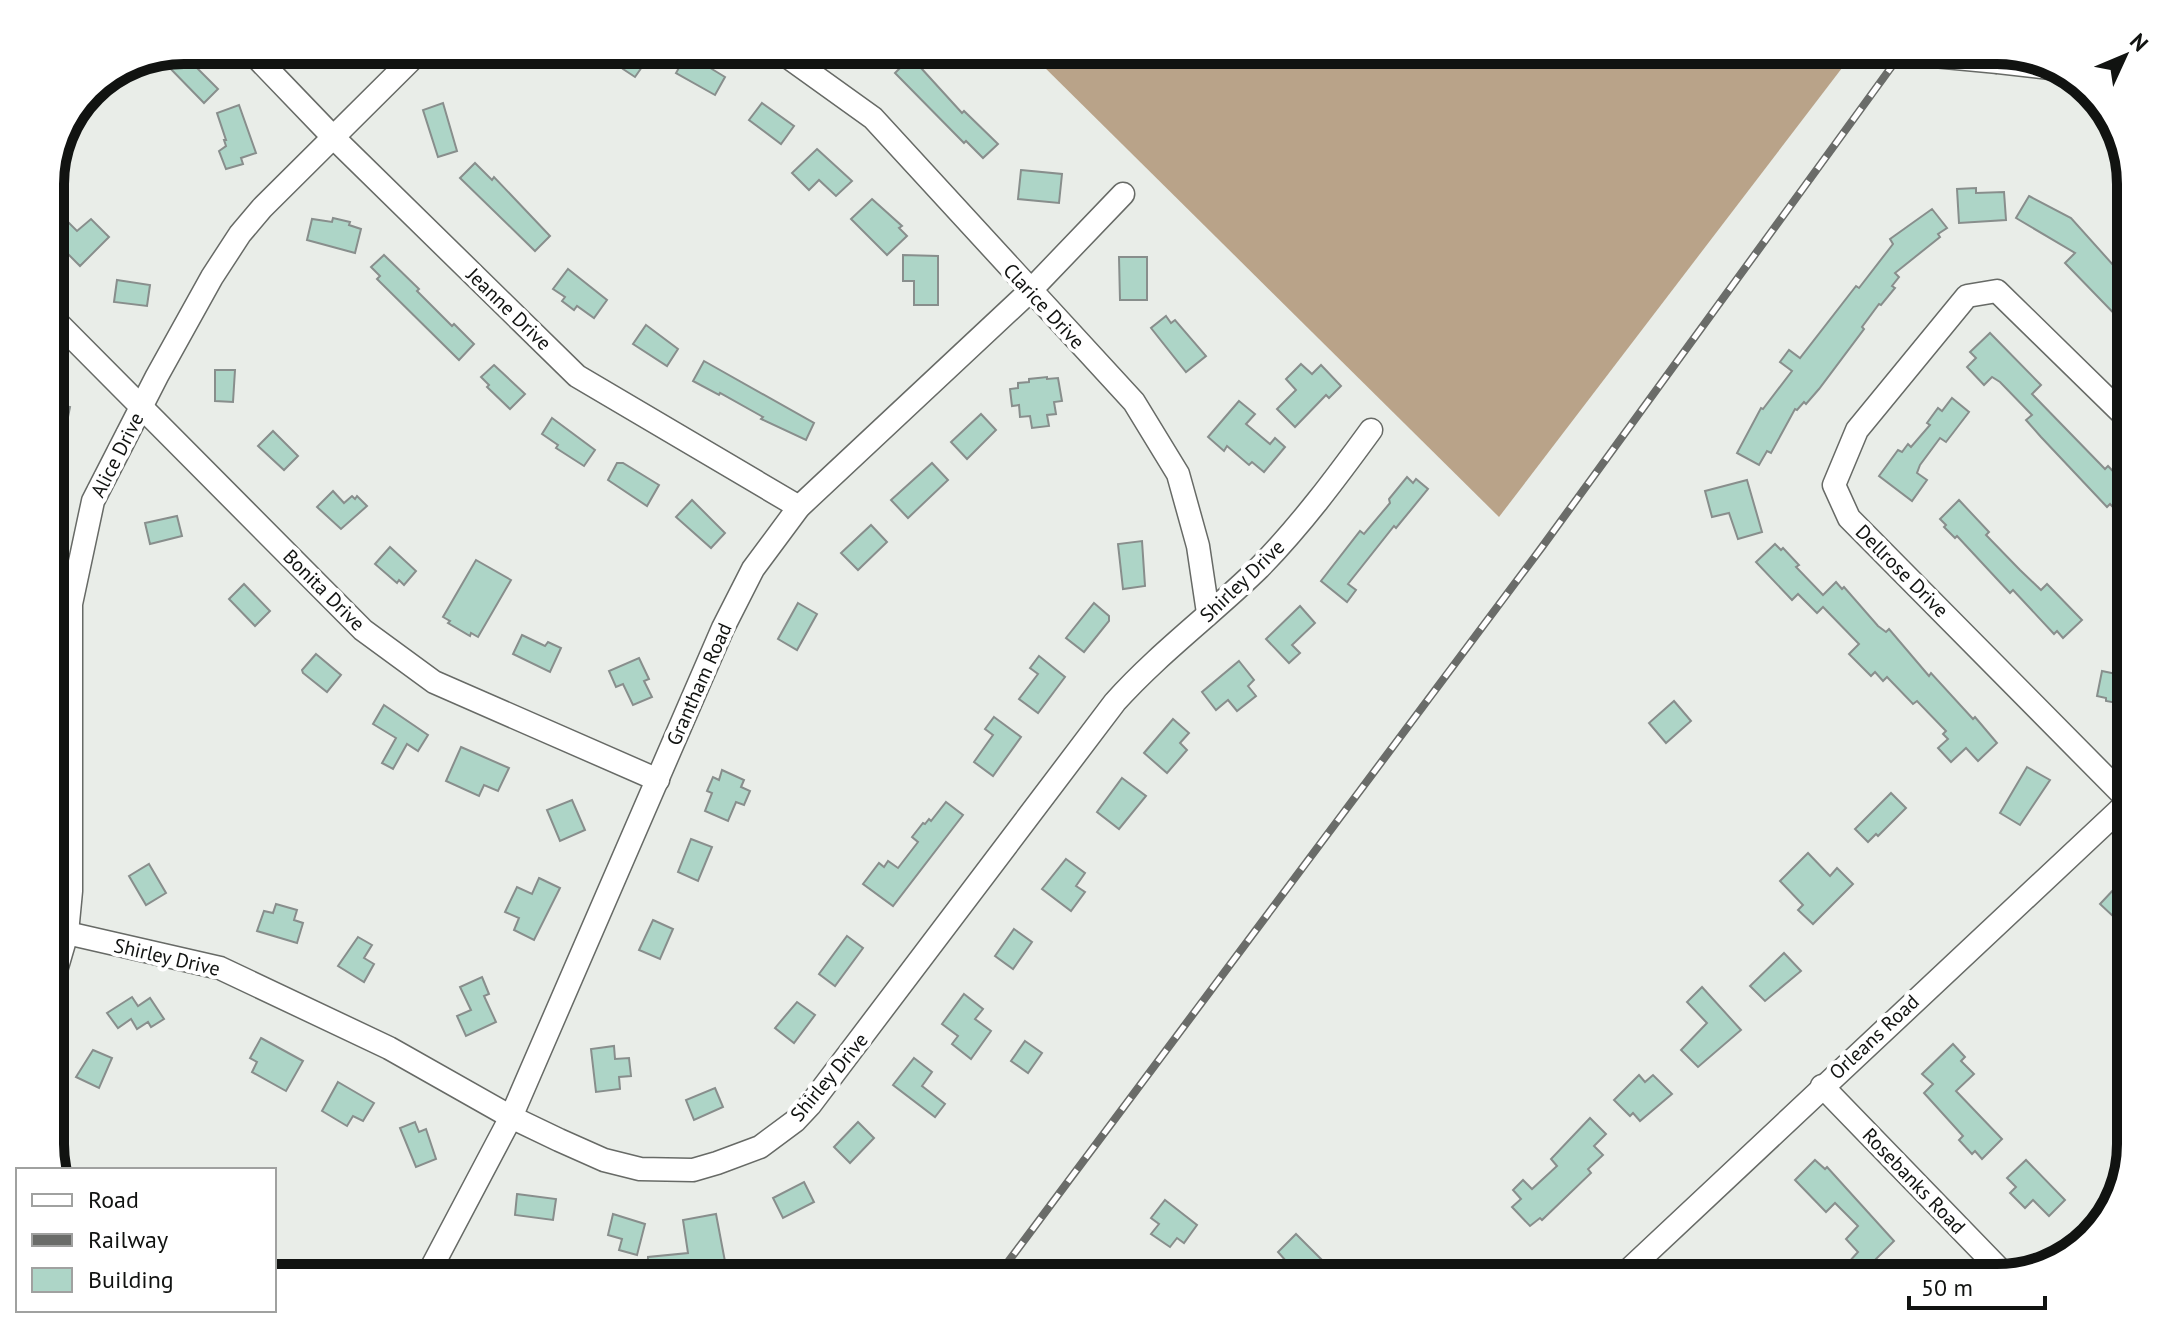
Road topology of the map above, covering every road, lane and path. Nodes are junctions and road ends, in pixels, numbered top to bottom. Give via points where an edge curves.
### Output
1 (263, 64) edge
2 (407, 64) edge
3 (798, 64) edge
4 (333, 137) junction
5 (1123, 194) dead end
6 (1030, 291) junction
7 (64, 329) edge
8 (141, 407) junction
9 (2117, 408) edge
10 (1371, 430) dead end
11 (799, 507) junction
12 (64, 592) edge
13 (1208, 613) junction
14 (64, 708) edge
15 (658, 780) junction
16 (2117, 788) edge
17 (2117, 813) edge
18 (67, 933) junction
19 (64, 943) edge
20 (1822, 1086) junction
21 (511, 1117) junction
22 (433, 1264) edge
23 (1635, 1264) edge
24 (1994, 1264) edge

1 - 4 street, Jeanne Drive
2 - 4 street, Alice Drive
3 - 6 street, Clarice Drive via 873,118
4 - 8 street, Alice Drive via 240,234
4 - 11 street, Jeanne Drive via 577,376
5 - 6 street, Grantham Road
6 - 11 street, Grantham Road
6 - 13 street, Clarice Drive via 1134,402 1178,474 1198,546
7 - 8 street, Bonita Drive
8 - 12 street, Alice Drive via 93,501
8 - 15 street, Bonita Drive via 363,630 434,682
9 - 16 street, Dellrose Drive via 1997,291 1967,296 1857,430 1834,485 1849,518
10 - 13 street, Shirley Drive via 1293,531
11 - 15 street, Grantham Road via 753,569
13 - 21 street, Shirley Drive via 1108,710 822,1092 760,1147 693,1170 640,1169 604,1160
14 - 18 street, Alice Drive via 71,891
15 - 21 street, Grantham Road
17 - 20 street, Orleans Road
18 - 19 street, Alice Drive
18 - 21 street, Shirley Drive via 220,968 389,1048
20 - 23 street, Orleans Road
20 - 24 street, Rosebanks Road
21 - 22 street, Grantham Road

